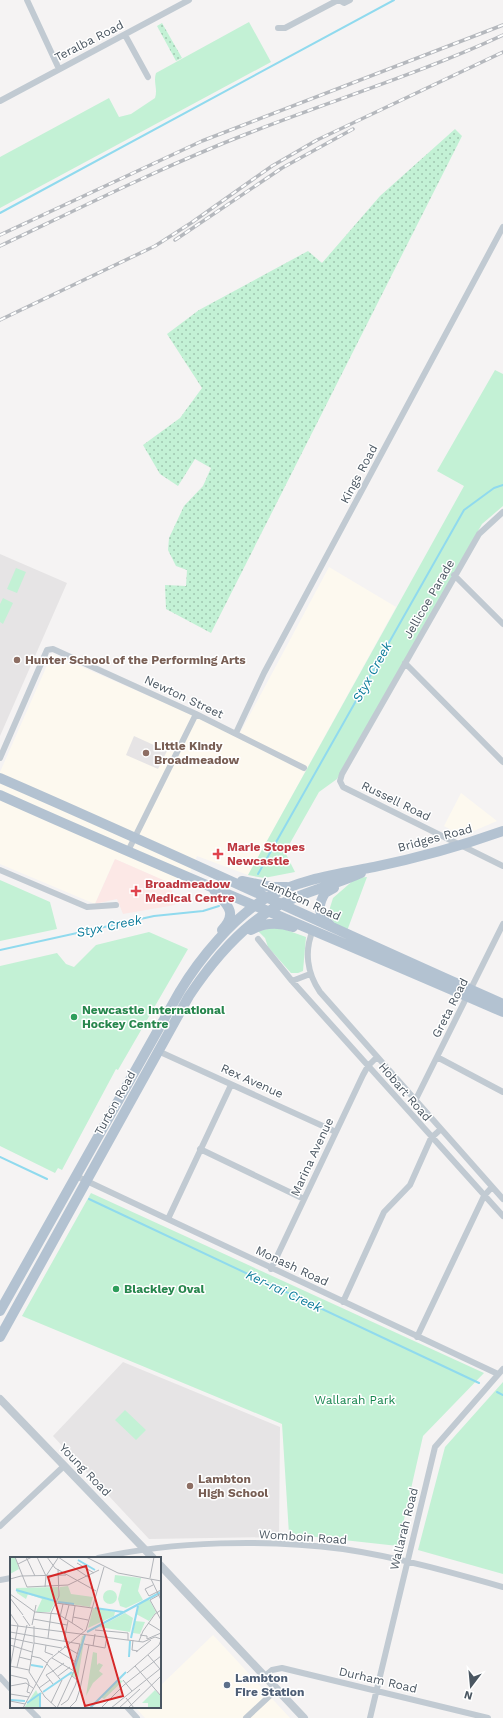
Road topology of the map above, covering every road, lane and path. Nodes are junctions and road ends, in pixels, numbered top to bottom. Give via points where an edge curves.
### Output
1 (27, 0) edge
2 (189, 0) edge
3 (338, 0) edge
4 (350, 0) edge
5 (278, 28) dead end
6 (125, 35) junction
7 (59, 69) junction
8 (148, 77) dead end
9 (0, 101) edge
10 (503, 227) edge
11 (503, 512) edge
12 (454, 575) junction
13 (503, 624) edge
14 (405, 663) junction
15 (196, 714) junction
16 (236, 733) junction
17 (0, 758) edge
18 (503, 762) edge
19 (304, 768) dead end
20 (0, 778) edge
21 (343, 787) joint
22 (0, 795) edge
23 (503, 831) edge
24 (134, 837) junction
25 (462, 846) junction
26 (128, 851) junction
27 (503, 866) edge
28 (374, 867) junction
29 (0, 870) edge
30 (230, 880) junction
31 (341, 882) junction
32 (212, 887) junction
33 (293, 887) junction
34 (267, 898) junction
35 (281, 904) junction
36 (116, 905) dead end
37 (257, 905) junction
38 (271, 911) junction
39 (503, 924) edge
40 (313, 930) junction
41 (336, 930) junction
42 (239, 935) junction
43 (258, 939) dead end
44 (207, 954) junction
45 (310, 974) junction
46 (292, 981) junction
47 (469, 994) junction
48 (503, 1004) edge
49 (503, 1012) edge
50 (158, 1050) junction
51 (377, 1057) junction
52 (437, 1057) junction
53 (368, 1066) junction
54 (231, 1085) junction
55 (503, 1092) edge
56 (415, 1101) junction
57 (441, 1129) junction
58 (336, 1132) junction
59 (431, 1138) junction
60 (200, 1149) junction
61 (76, 1176) junction
62 (87, 1181) junction
63 (492, 1188) junction
64 (484, 1196) junction
65 (304, 1199) junction
66 (503, 1199) edge
67 (503, 1216) edge
68 (168, 1219) junction
69 (271, 1269) junction
70 (343, 1302) junction
71 (0, 1311) edge
72 (0, 1337) edge
73 (416, 1337) junction
74 (503, 1369) edge
75 (498, 1374) junction
76 (0, 1398) edge
77 (64, 1466) junction
78 (0, 1526) edge
79 (144, 1550) junction
80 (104, 1557) edge
81 (152, 1557) edge
82 (408, 1561) junction
83 (161, 1566) edge
84 (10, 1579) edge
85 (0, 1580) edge
86 (503, 1587) edge
87 (265, 1676) junction
88 (0, 1677) edge
89 (10, 1688) edge
90 (277, 1689) junction
91 (377, 1690) junction
92 (28, 1708) edge
93 (127, 1708) edge
94 (38, 1718) edge
95 (137, 1718) edge
96 (246, 1718) edge
97 (304, 1718) edge
98 (370, 1718) edge
99 (488, 1718) edge

1 - 7 street
2 - 6 street, Teralba Road
3 - 4 street via 346,3
3 - 5 street via 285,28
6 - 7 street, Teralba Road
6 - 8 street
7 - 9 street, Teralba Road
10 - 16 street, Kings Road via 264,673
11 - 12 street, Jellicoe Parade via 479,534
12 - 13 street
12 - 14 street, Jellicoe Parade
14 - 18 street
14 - 21 street, Jellicoe Parade via 340,778
15 - 16 street, Newton Street
15 - 17 street, Newton Street via 52,649 47,650
15 - 24 street
16 - 19 street, Newton Street
20 - 24 main road, Lambton Road
21 - 25 street, Russell Road
22 - 26 main road, Lambton Road
23 - 25 main road, Bridges Road
24 - 26 street
24 - 30 main road, Lambton Road
25 - 27 street, Russell Road
25 - 28 main road, Bridges Road
26 - 32 main road, Lambton Road
28 - 31 main road, Bridges Road
28 - 33 main road, Bridges Road via 336,874
29 - 36 street via 87,907
30 - 33 main road via 272,887
30 - 34 main road, Lambton Road
31 - 35 main road, Bridges Road
31 - 41 main road via 325,893 319,907 323,919
32 - 37 main road, Lambton Road
32 - 44 main road via 227,902 230,916 226,926 208,946
33 - 34 main road, Bridges Road
34 - 35 main road, Lambton Road
34 - 37 main road, Bridges Road
35 - 38 main road, Turton Road
35 - 41 main road, Lambton Road
37 - 38 main road, Lambton Road
37 - 44 main road, Turton Road via 229,929
38 - 40 main road, Lambton Road
38 - 42 main road, Turton Road
39 - 47 street, Greta Road
40 - 42 main road via 277,923 257,926
40 - 45 street, Hobart Road via 309,940
40 - 47 main road, Lambton Road
41 - 47 main road, Lambton Road
42 - 50 main road, Turton Road via 202,977
43 - 46 street, Hobart Road
44 - 61 main road, Turton Road via 180,991
45 - 46 street
45 - 51 street, Hobart Road via 326,1001
46 - 53 street, Hobart Road
47 - 48 main road, Lambton Road
47 - 49 main road, Lambton Road
47 - 52 street, Greta Road
50 - 54 street, Rex Avenue
50 - 62 main road, Turton Road
51 - 53 street, Marina Avenue
51 - 56 street, Hobart Road
52 - 55 street
52 - 56 street, Greta Road
53 - 58 street, Marina Avenue
53 - 59 street, Hobart Road
54 - 58 street, Rex Avenue
54 - 60 street
56 - 57 street, Hobart Road
57 - 59 street
57 - 63 street, Hobart Road
58 - 65 street, Marina Avenue
59 - 64 street, Hobart Road
59 - 70 street via 410,1185 384,1212
60 - 65 street
60 - 68 street
61 - 62 street, Monash Road
61 - 71 main road, Turton Road
62 - 68 street, Monash Road
62 - 72 main road, Turton Road
63 - 64 street
63 - 66 street, Hobart Road
64 - 67 street, Hobart Road
64 - 73 street
65 - 69 street, Marina Avenue
68 - 69 street, Monash Road
69 - 70 street, Monash Road
70 - 73 street, Monash Road
73 - 75 street, Monash Road
74 - 75 street, Wallarah Road
75 - 82 street, Wallarah Road via 435,1447
76 - 77 street, Young Road
77 - 78 street
77 - 79 street, Young Road
79 - 80 street, Womboin Road
79 - 81 street, Young Road
79 - 82 street, Womboin Road via 228,1544 281,1545 343,1549
82 - 86 street, Womboin Road
82 - 91 street, Wallarah Road
83 - 87 street
84 - 85 street
87 - 90 street
87 - 91 street, Durham Road via 272,1670 282,1668
88 - 89 street
90 - 96 street
90 - 97 street
91 - 98 street, Wallarah Road
91 - 99 street, Durham Road
92 - 94 street
93 - 95 street

